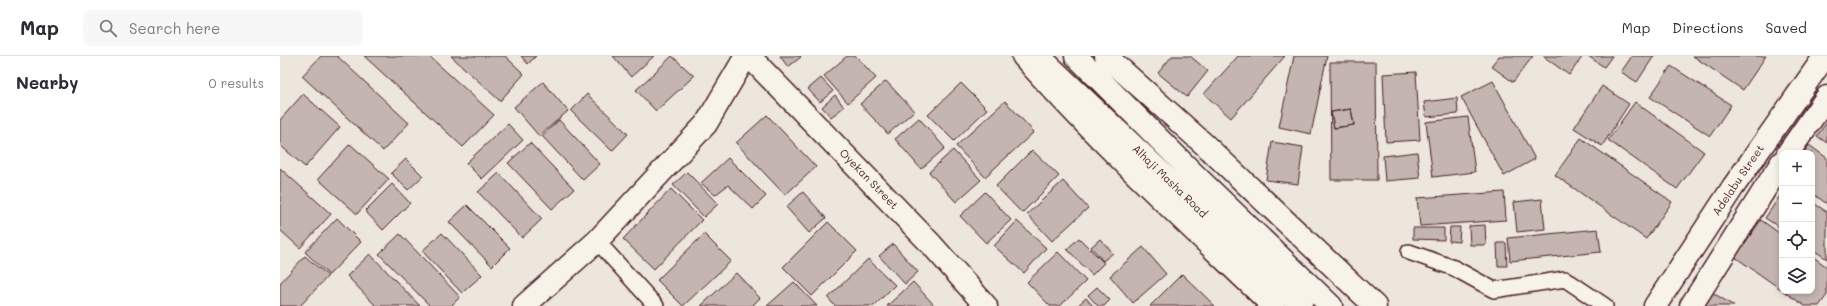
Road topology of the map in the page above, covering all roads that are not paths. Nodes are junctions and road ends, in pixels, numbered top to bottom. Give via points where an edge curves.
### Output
1 (747, 56) edge
2 (1023, 56) edge
3 (1039, 56) edge
4 (1076, 56) edge
5 (1106, 56) edge
6 (1826, 56) edge
7 (1827, 97) edge
8 (1790, 150) edge
9 (1779, 167) edge
10 (1188, 184) junction
11 (597, 241) junction
12 (1409, 252) dead end
13 (524, 306) edge
14 (656, 306) edge
15 (986, 306) edge
16 (1273, 306) edge
17 (1301, 306) edge
18 (1331, 306) edge
19 (1375, 306) edge
20 (1605, 306) edge
21 (1655, 306) edge
22 (1691, 306) edge

1 - 11 street via 706,124
1 - 15 street, Oyekan Street via 931,244
2 - 16 street via 1059,97
3 - 10 street, Alhaji Masha Road
4 - 10 street, Alhaji Masha Road
5 - 19 street via 1205,145
6 - 21 street, Adelabu Street via 1733,187
7 - 8 street
9 - 22 street
10 - 17 street, Alhaji Masha Road
10 - 18 street, Alhaji Masha Road
11 - 13 street
11 - 14 lane
12 - 20 lane via 1454,268 1494,290 1565,279

